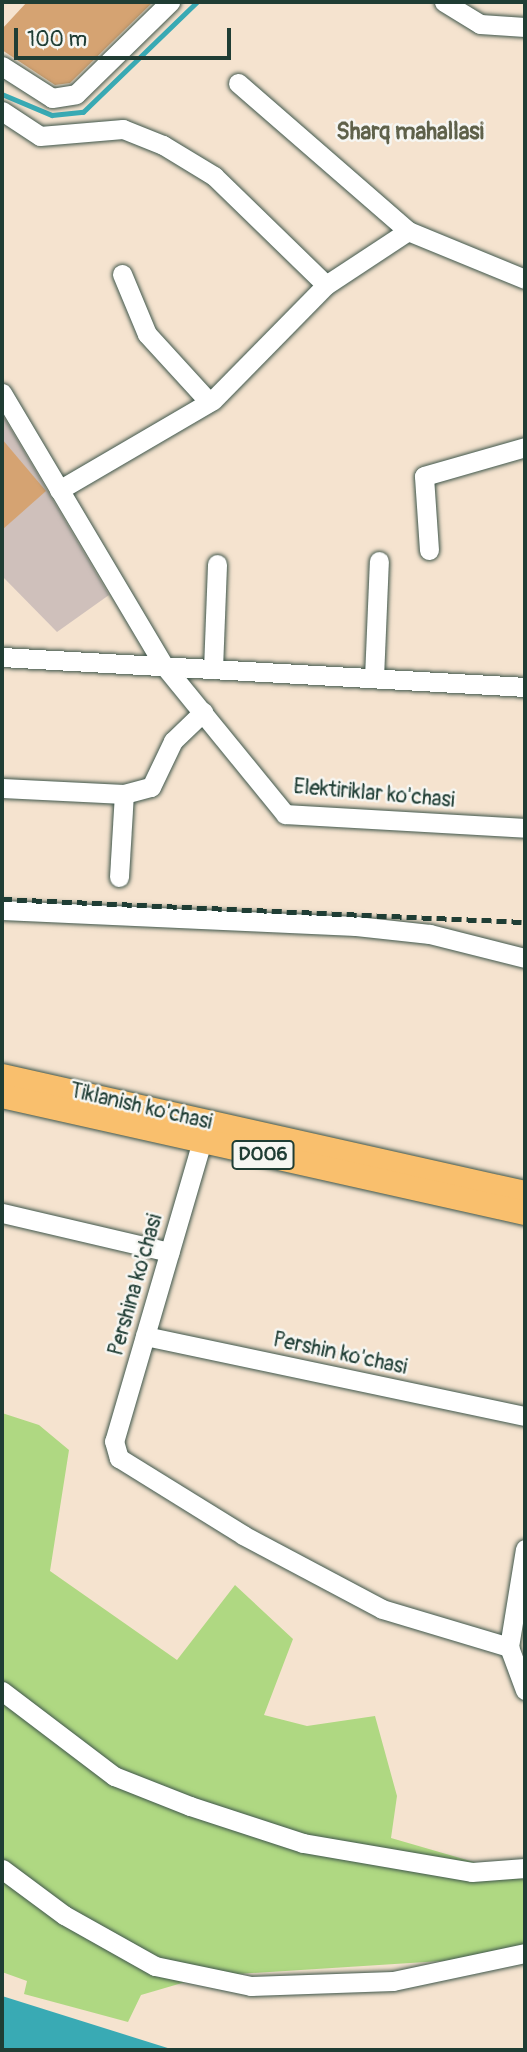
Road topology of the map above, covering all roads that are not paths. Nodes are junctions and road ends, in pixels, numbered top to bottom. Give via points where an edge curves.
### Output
1 (170, 2) edge
2 (444, 2) edge
3 (525, 27) edge
4 (2, 66) edge
5 (238, 83) dead end
6 (2, 111) edge
7 (408, 231) junction
8 (122, 274) dead end
9 (525, 279) edge
10 (326, 285) junction
11 (2, 393) edge
12 (209, 401) junction
13 (525, 447) edge
14 (59, 490) junction
15 (429, 550) dead end
16 (379, 561) dead end
17 (218, 564) dead end
18 (2, 657) edge
19 (162, 663) junction
20 (213, 668) junction
21 (373, 678) junction
22 (525, 687) edge
23 (203, 712) junction
24 (2, 788) edge
25 (124, 794) junction
26 (525, 828) edge
27 (118, 877) dead end
28 (2, 910) edge
29 (525, 958) edge
30 (2, 1076) edge
31 (2, 1096) edge
32 (202, 1141) junction
33 (525, 1193) edge
34 (2, 1213) edge
35 (525, 1213) edge
36 (170, 1252) junction
37 (145, 1336) junction
38 (525, 1416) edge
39 (525, 1549) edge
40 (519, 1615) edge
41 (509, 1647) junction
42 (525, 1690) edge
43 (2, 1691) edge
44 (525, 1868) edge
45 (2, 1869) edge
46 (525, 1953) edge

1 - 4 street via 76,94 52,98
2 - 3 street via 480,24
5 - 7 street
6 - 10 street via 40,136 123,129 163,145 214,176
7 - 9 street
7 - 10 street
8 - 12 street via 147,334
10 - 12 street
11 - 14 street, Elektiriklar ko'chasi
12 - 14 street
13 - 15 street via 424,476
14 - 19 street, Elektiriklar ko'chasi
16 - 21 street
17 - 20 street
18 - 19 street
19 - 20 street
19 - 23 street, Elektiriklar ko'chasi
20 - 21 street
21 - 22 street
23 - 25 street via 173,741 151,788
23 - 26 street, Elektiriklar ko'chasi via 285,814
24 - 25 street
25 - 27 street
28 - 29 street via 356,926 430,934
30 - 33 main road, Tiklanish ko'chasi / D006
31 - 32 main road, D006
32 - 35 main road, D006
32 - 36 street, Pershina ko'chasi
34 - 36 street
36 - 37 street, Pershina ko'chasi
37 - 38 street, Pershin ko'chasi
37 - 41 street, Pershina ko'chasi via 114,1441 119,1458 220,1521 382,1609
39 - 40 street
40 - 41 street
41 - 42 street
43 - 44 street via 114,1776 190,1806 303,1843 472,1872
45 - 46 street via 64,1915 155,1966 251,1986 393,1981

